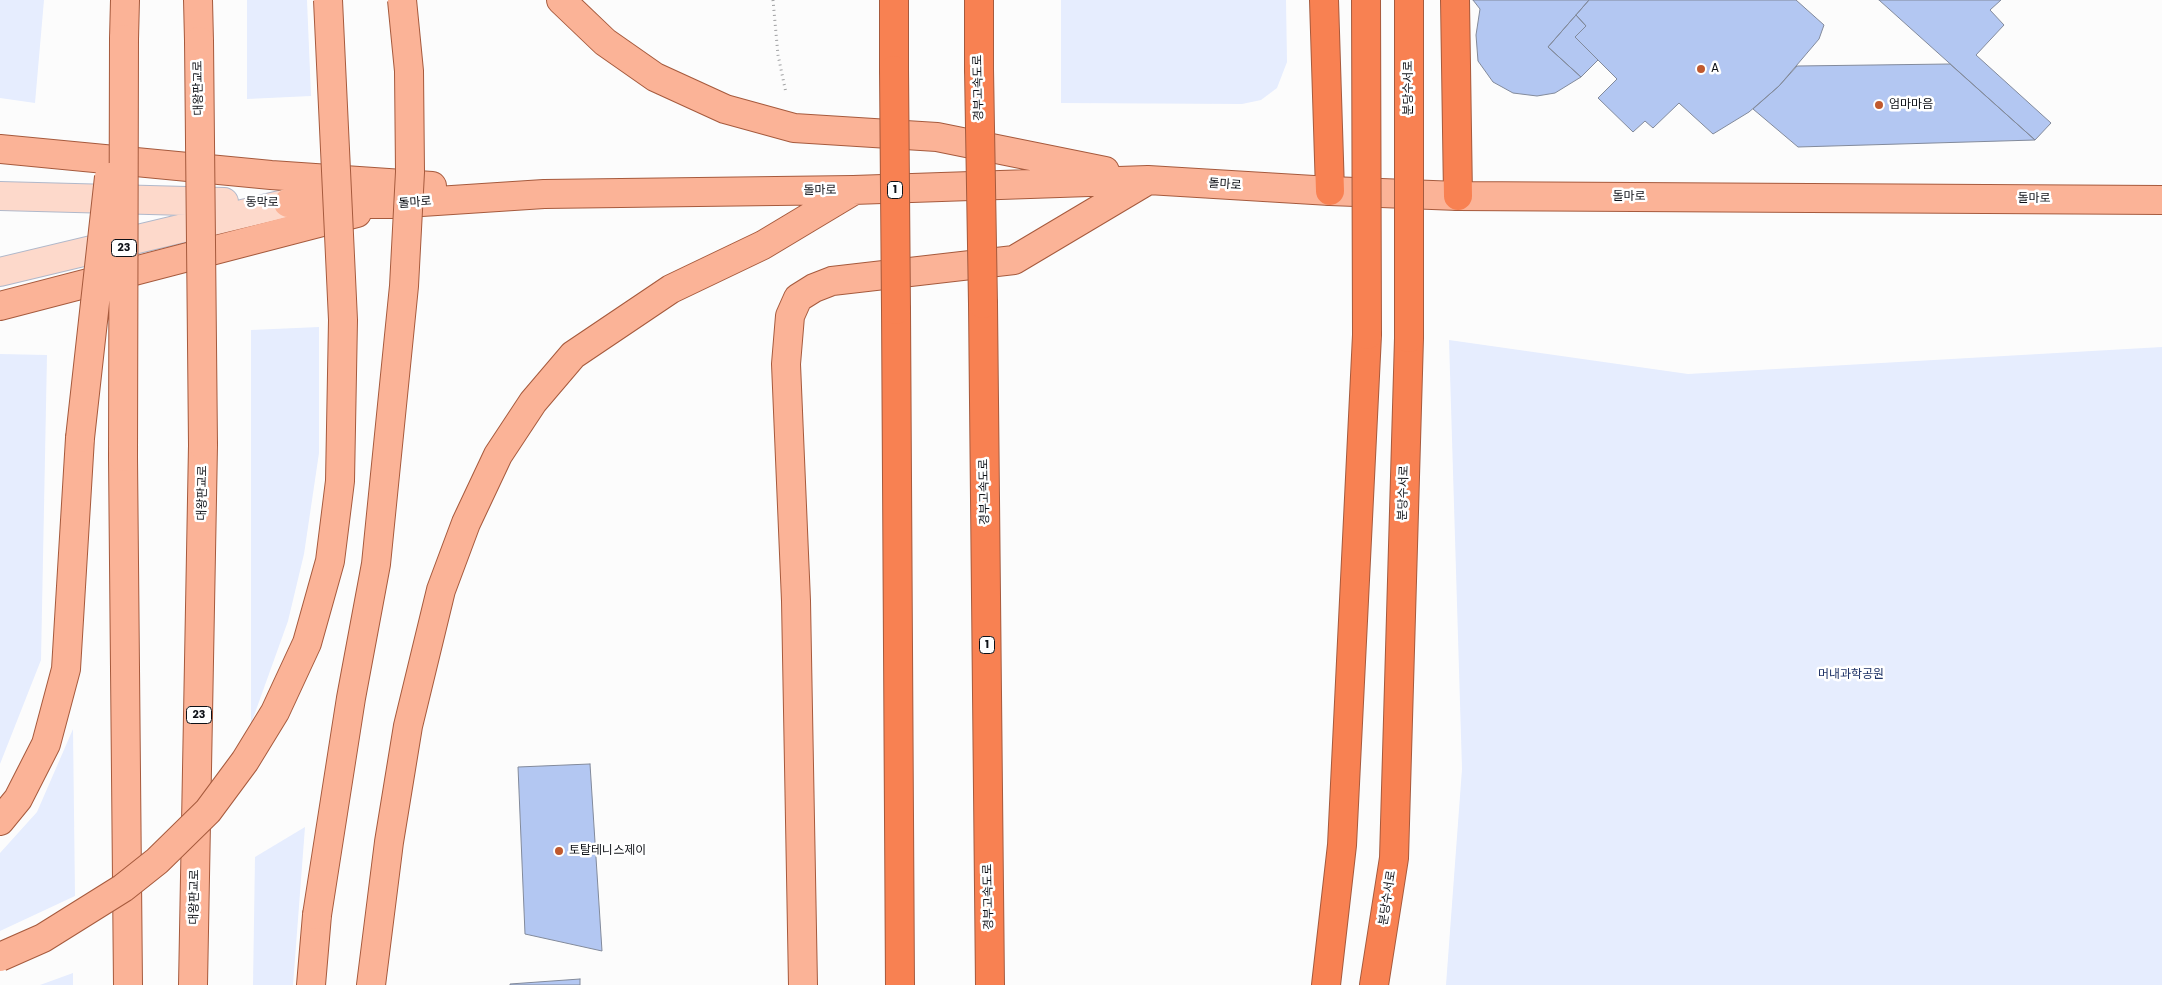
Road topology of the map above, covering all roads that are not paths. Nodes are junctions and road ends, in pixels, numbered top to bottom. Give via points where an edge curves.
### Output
1 (125, 0) edge
2 (198, 0) edge
3 (328, 0) edge
4 (402, 0) edge
5 (561, 0) edge
6 (894, 0) edge
7 (979, 0) edge
8 (1324, 0) edge
9 (1366, 0) edge
10 (1409, 0) edge
11 (1455, 0) edge
12 (124, 39) junction
13 (0, 149) edge
14 (1148, 180) junction
15 (853, 190) junction
16 (1330, 191) junction
17 (544, 194) junction
18 (0, 196) edge
19 (1458, 196) junction
20 (2162, 200) edge
21 (288, 203) junction
22 (391, 204) junction
23 (0, 272) edge
24 (0, 306) edge
25 (0, 821) edge
26 (0, 957) edge
27 (128, 985) edge
28 (193, 985) edge
29 (311, 985) edge
30 (371, 985) edge
31 (803, 985) edge
32 (900, 985) edge
33 (990, 985) edge
34 (1326, 985) edge
35 (1374, 985) edge

1 - 12 main road, 23
2 - 28 main road, 대왕판교로 / 23, bridge via 203,445
3 - 26 main road, bridge via 343,320 340,481 330,561 307,643 275,712 245,761 208,811 157,861 123,888 43,938
4 - 29 main road, bridge via 409,72 410,172 404,286 376,564 317,915
5 - 14 main road via 605,42 655,77 725,109 794,128 938,137
6 - 32 highway, 1, bridge
7 - 33 highway, 경부고속도로 / 1, bridge
8 - 16 highway
9 - 34 highway, bridge via 1366,335 1342,845
10 - 35 highway, 분당수서로, bridge via 1409,338 1394,858
11 - 19 highway
12 - 25 main road, bridge via 80,438 66,670 46,744 18,799
12 - 27 main road, 23, bridge
13 - 17 main road via 271,175
14 - 15 main road, 돌마로
14 - 16 main road, 돌마로
14 - 31 main road via 1014,260 832,281 798,298 790,316 786,364 796,601
15 - 17 main road, 돌마로
15 - 30 main road via 764,246 671,289 573,355 533,402 498,455 466,523 438,600 408,726 388,842
16 - 19 main road, 돌마로
17 - 22 main road, 돌마로
18 - 21 main road, 동막로
19 - 20 main road, 돌마로
21 - 22 main road, 돌마로
21 - 23 main road, 동막로
22 - 24 main road

